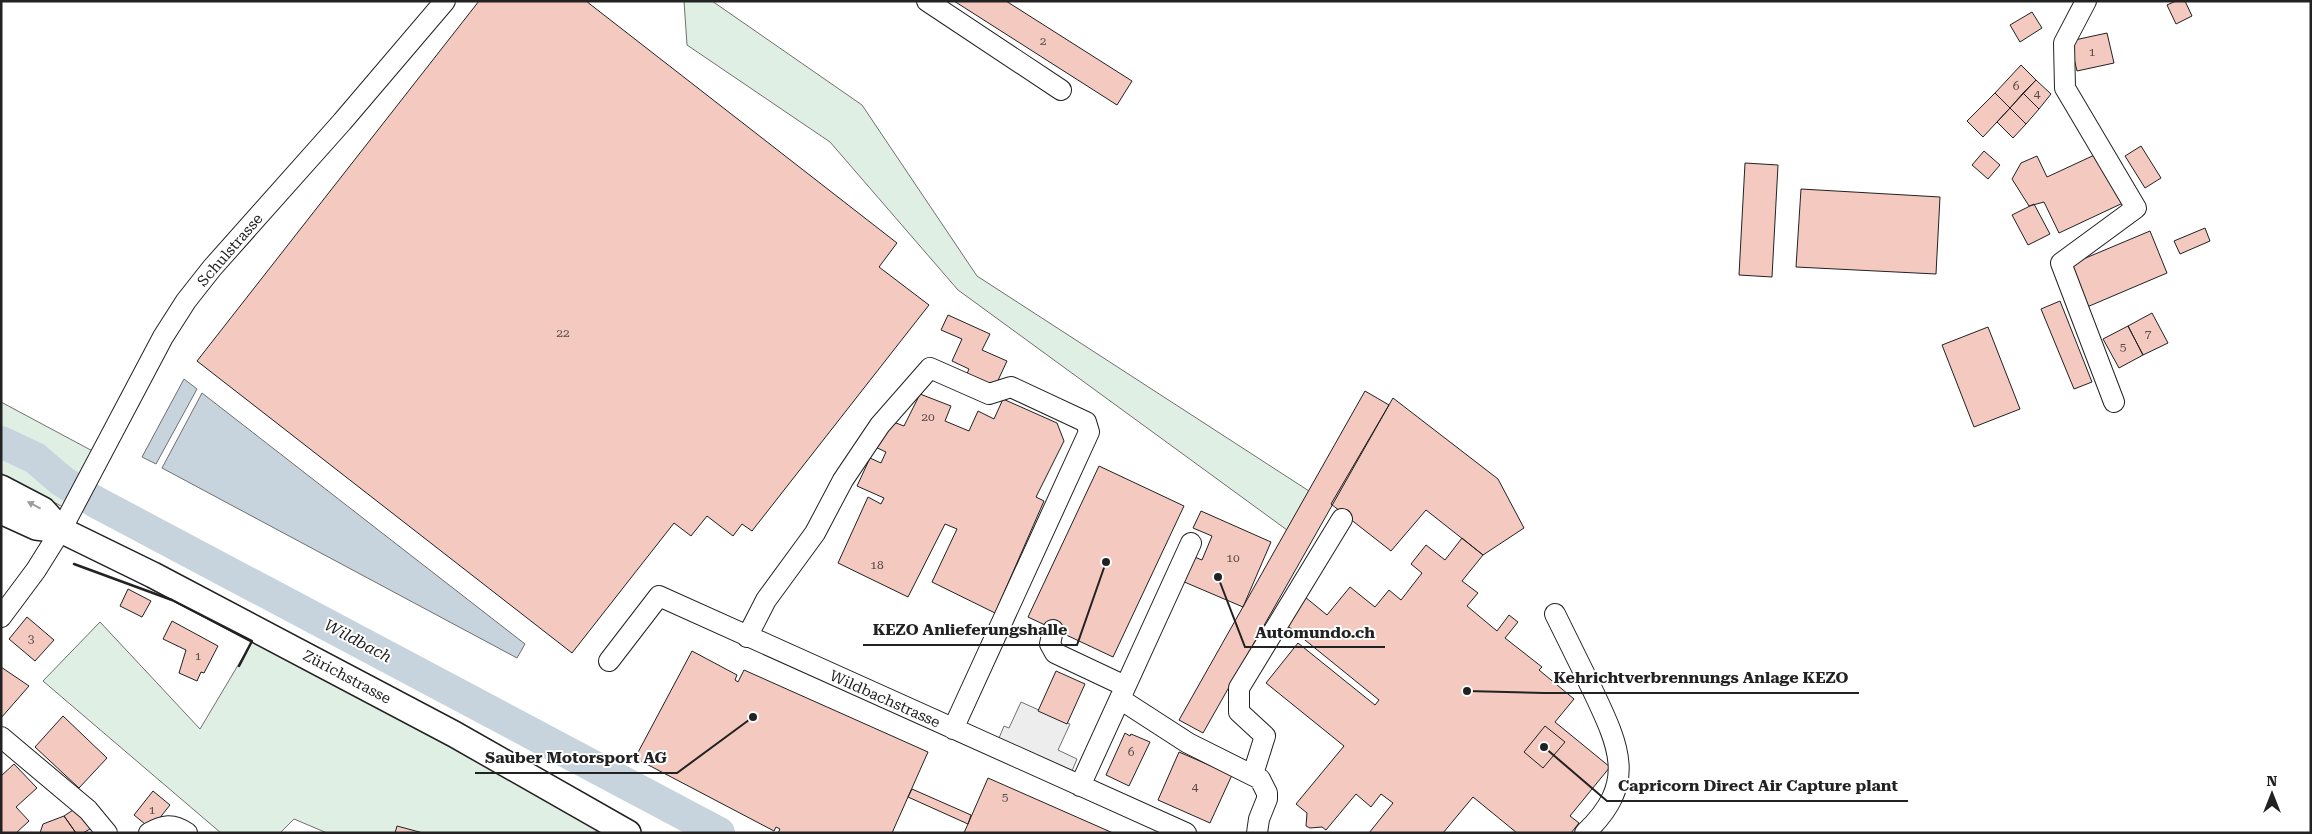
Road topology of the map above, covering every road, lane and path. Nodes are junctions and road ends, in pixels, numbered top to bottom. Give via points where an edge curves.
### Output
1 (445, 1) edge
2 (927, 1) edge
3 (2086, 1) edge
4 (1061, 90) dead end
5 (2114, 402) dead end
6 (1, 488) edge
7 (1, 511) edge
8 (1342, 519) dead end
9 (61, 530) junction
10 (1191, 543) dead end
11 (1556, 614) dead end
12 (1, 617) edge
13 (1053, 630) dead end
14 (747, 637) junction
15 (610, 662) dead end
16 (1123, 692) junction
17 (953, 729) junction
18 (1, 737) edge
19 (1253, 774) junction
20 (1080, 786) junction
21 (600, 826) edge
22 (107, 833) edge
23 (149, 833) edge
24 (187, 833) edge
25 (628, 833) edge
26 (1186, 833) edge
27 (1257, 833) edge
28 (1585, 833) edge

1 - 9 street, Schulstrasse via 186,302 163,336
2 - 4 street
3 - 5 street via 2064,43 2065,88 2136,208 2061,263
9 -> 6 main road, Zürichstrasse via 42,510
7 - 9 main road, Zürichstrasse via 36,527
8 - 19 street via 1239,688 1239,712 1265,736
9 - 12 street, Schulstrasse
9 - 21 main road, Zürichstrasse via 267,634 454,734
10 - 16 street
11 - 28 street via 1608,723 1619,758 1617,784 1611,802
13 - 16 street via 1050,644 1055,653
14 - 15 street, Wildbachstrasse via 659,596
14 - 17 street, Wildbachstrasse
14 - 17 street via 766,600 816,533 843,480 880,425 930,368 989,394 1011,387 1086,422 1090,432
16 - 19 street via 1188,743
16 - 20 street
17 - 20 street, Wildbachstrasse
18 - 22 street via 88,810
19 - 27 street via 1260,779 1267,793
20 - 26 street, Wildbachstrasse
21 - 25 main road, Zürichstrasse
23 - 24 street via 162,825 179,827

